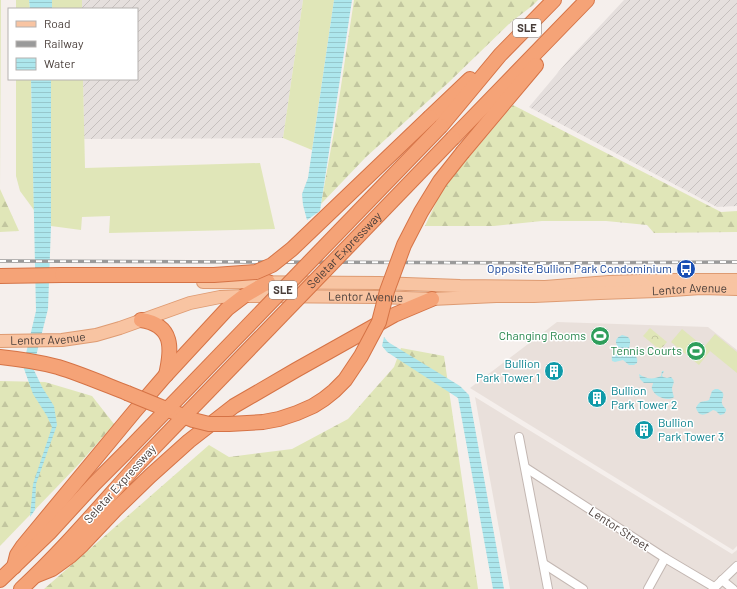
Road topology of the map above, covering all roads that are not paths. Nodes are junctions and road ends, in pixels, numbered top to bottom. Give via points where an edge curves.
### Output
1 (554, 0) edge
2 (587, 0) edge
3 (549, 39) junction
4 (435, 122) junction
5 (0, 276) edge
6 (27, 279) junction
7 (737, 280) edge
8 (0, 282) edge
9 (268, 282) junction
10 (379, 282) junction
11 (737, 289) edge
12 (244, 296) junction
13 (378, 297) junction
14 (432, 299) junction
15 (141, 320) junction
16 (0, 341) edge
17 (0, 357) edge
18 (166, 376) junction
19 (519, 437) dead end
20 (526, 468) junction
21 (665, 558) junction
22 (544, 564) junction
23 (737, 566) edge
24 (14, 567) junction
25 (37, 575) junction
26 (0, 580) edge
27 (722, 580) junction
28 (714, 588) edge
29 (21, 589) edge
30 (548, 589) edge
31 (583, 589) edge
32 (648, 589) edge
33 (733, 589) edge

1 - 4 highway, Seletar Expressway / SLE
2 - 3 highway, Seletar Expressway / SLE
3 - 17 highway, bridge via 546,52 440,181 404,245 379,322 345,380 313,406 279,419 263,422 209,424 69,371
3 - 25 highway, Seletar Expressway / SLE, bridge via 138,464
4 - 6 highway, bridge via 292,249 272,265 256,272
4 - 24 highway, Seletar Expressway / SLE, bridge via 125,453
5 - 6 highway
6 - 8 main road, Lentor Avenue
6 - 9 main road, Lentor Avenue via 59,282
7 - 10 main road, Lentor Avenue via 668,280 546,286
9 - 10 main road, Lentor Avenue
9 - 12 highway
10 - 13 main road
11 - 14 main road, Lentor Avenue via 701,288
12 - 13 main road, Lentor Avenue
12 - 15 main road, Lentor Avenue via 202,300
12 - 18 highway via 227,309
13 - 14 main road, Lentor Avenue
14 - 25 highway via 394,316 234,406 150,476 70,556 52,569
15 - 16 main road, Lentor Avenue via 85,337
15 - 18 highway via 157,326 166,335 170,348
18 - 24 highway via 21,549
19 - 20 street
20 - 21 street, Lentor Street
20 - 22 street
21 - 28 street, Lentor Street
21 - 32 street
22 - 30 street
22 - 31 street
23 - 27 street
24 - 26 highway, Seletar Expressway / SLE
25 - 29 highway, Seletar Expressway / SLE
27 - 28 street
27 - 33 street

